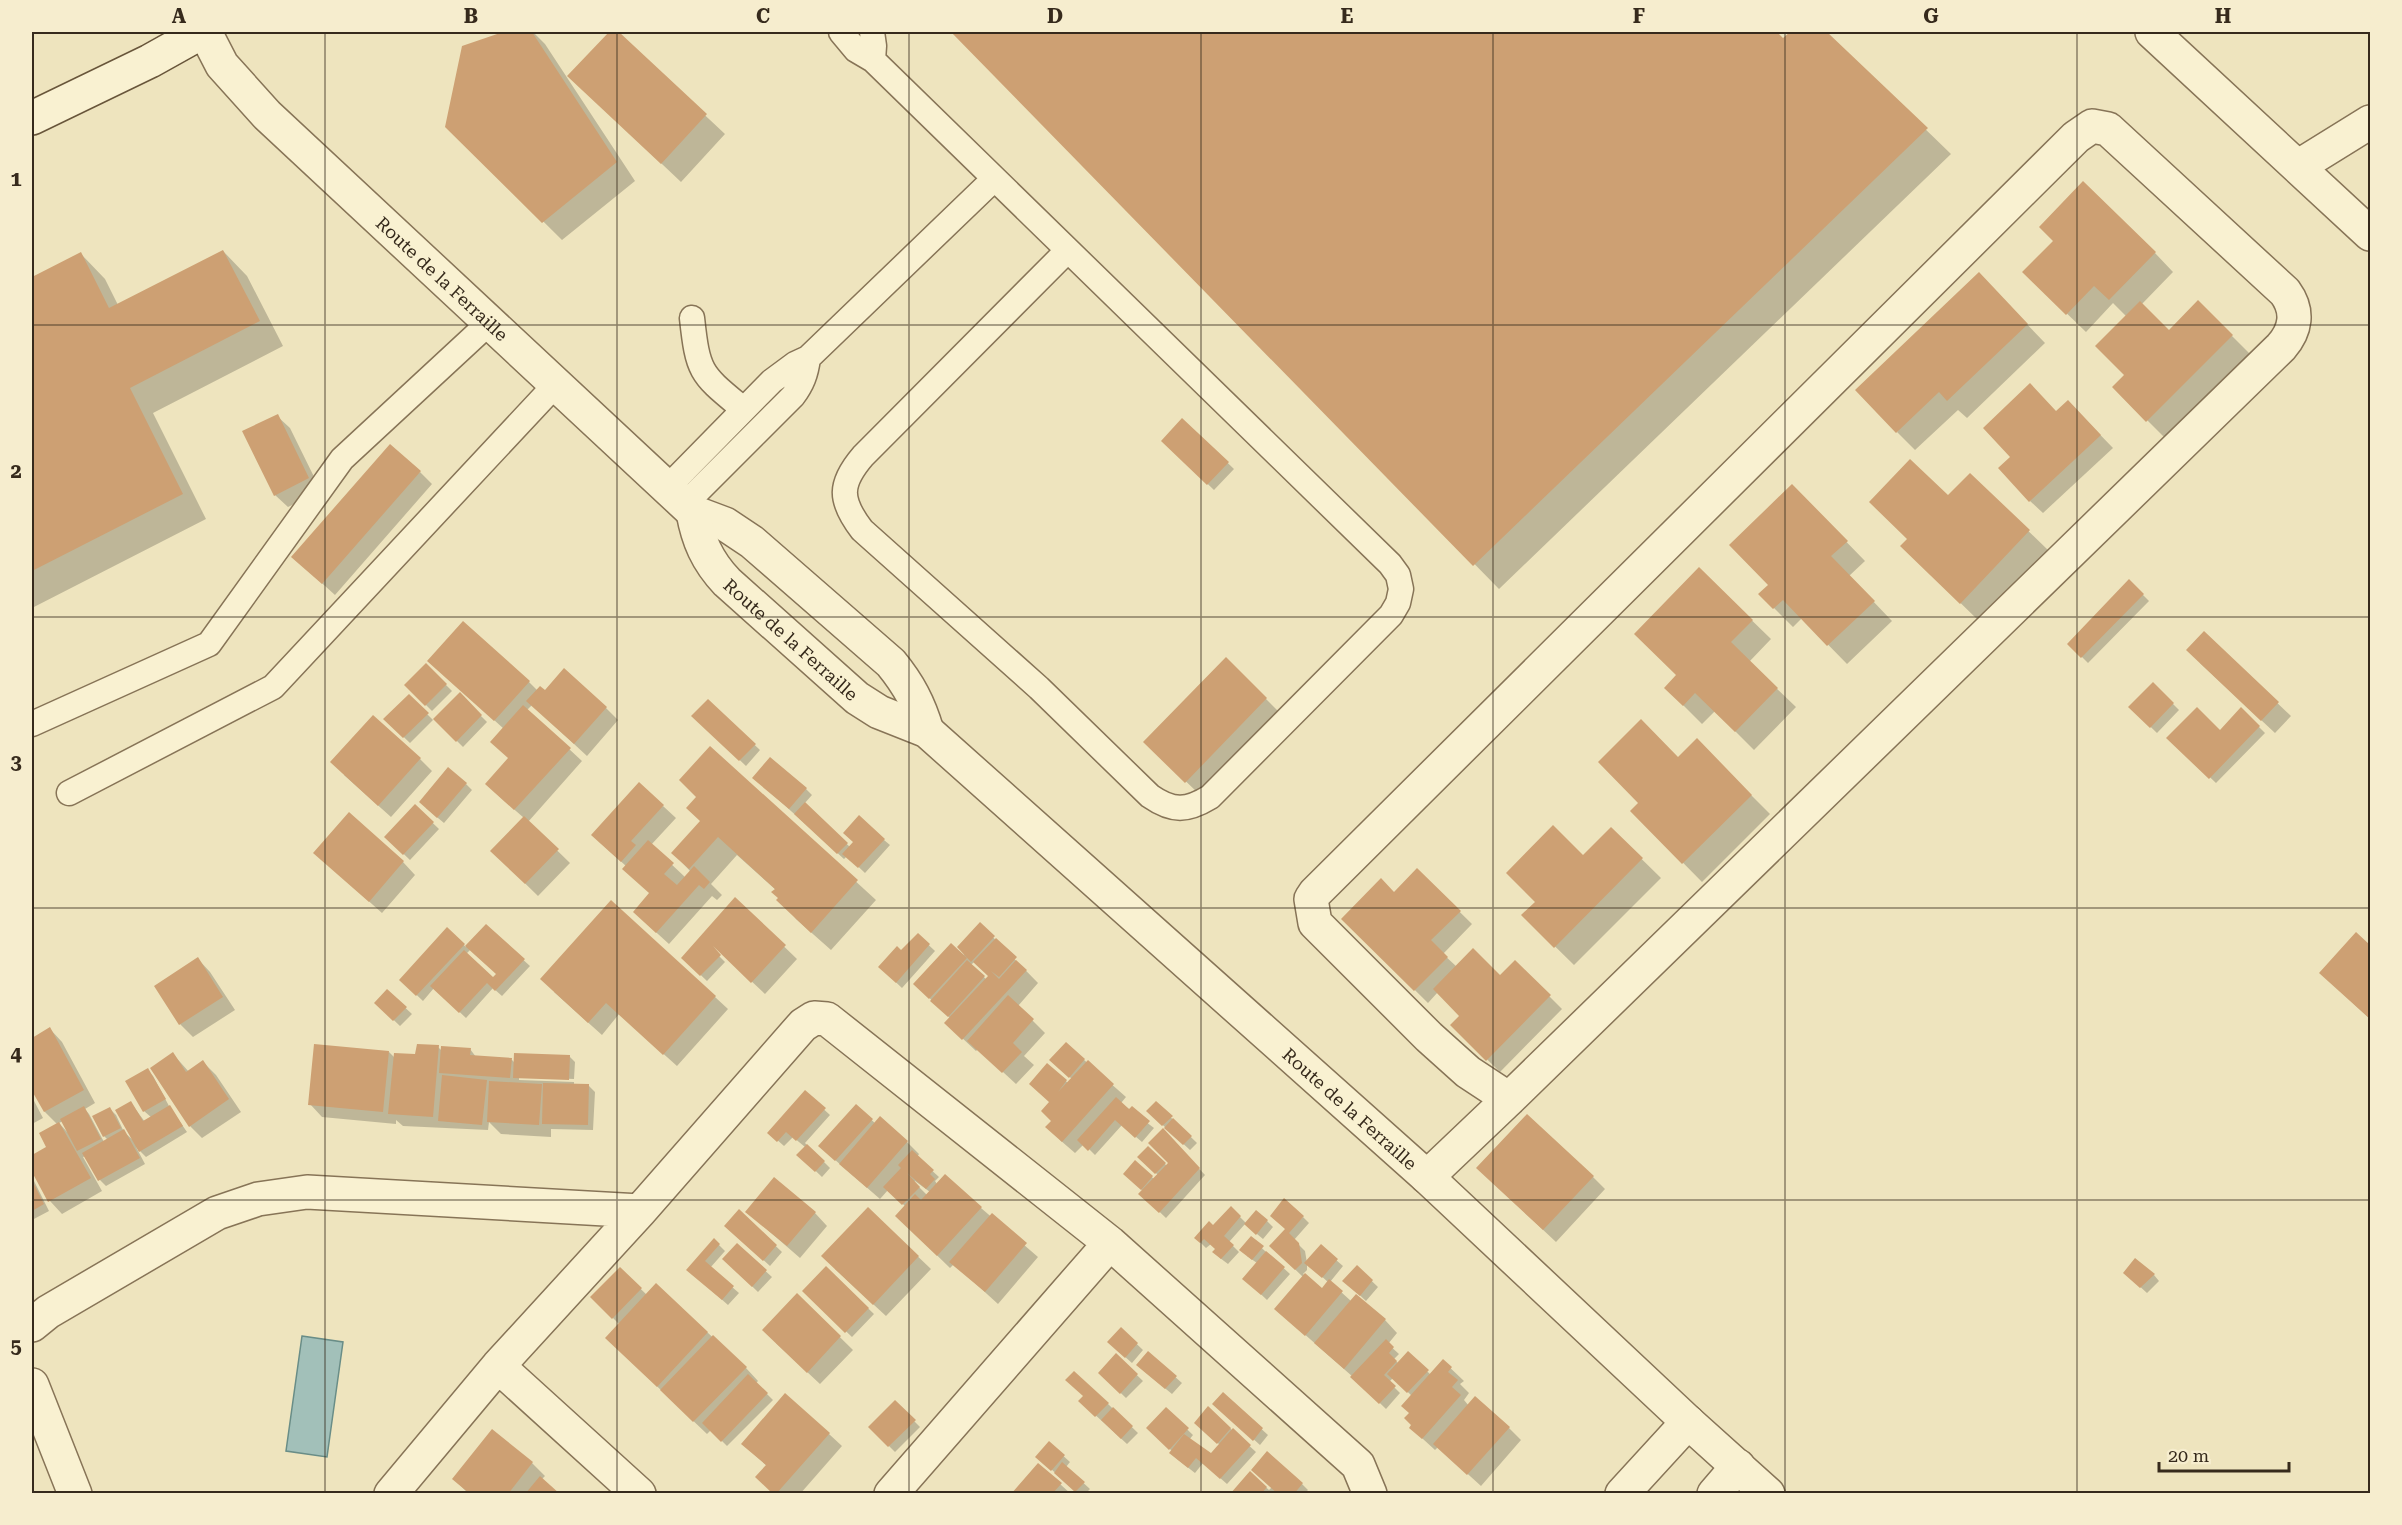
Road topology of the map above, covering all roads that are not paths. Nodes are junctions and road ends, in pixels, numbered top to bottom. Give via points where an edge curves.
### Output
1 (204, 32) edge
2 (841, 32) edge
3 (872, 32) edge
4 (2152, 32) edge
5 (873, 60) junction
6 (32, 118) edge
7 (2370, 123) edge
8 (2299, 166) junction
9 (993, 179) junction
10 (2370, 234) edge
11 (1067, 251) junction
12 (692, 318) dead end
13 (490, 322) junction
14 (808, 358) junction
15 (557, 383) junction
16 (743, 409) junction
17 (682, 501) junction
18 (32, 724) edge
19 (927, 731) junction
20 (69, 793) dead end
21 (1509, 1099) junction
22 (1427, 1177) junction
23 (640, 1211) junction
24 (1110, 1243) junction
25 (32, 1325) edge
26 (498, 1366) junction
27 (32, 1384) edge
28 (1688, 1422) junction
29 (1738, 1466) junction
30 (75, 1494) edge
31 (391, 1494) edge
32 (639, 1494) edge
33 (891, 1494) edge
34 (1370, 1494) edge
35 (1622, 1494) edge
36 (1714, 1494) edge
37 (1768, 1494) edge

1 - 6 street
1 - 13 street, Route de la Ferraille via 222,64 267,115
2 - 5 lane via 856,50
3 - 5 lane
4 - 8 street
5 - 9 lane
7 - 8 street
8 - 10 street
9 - 11 lane
9 - 14 lane
11 - 11 lane via 1342,515 1398,575 1400,596 1391,615 1210,797 1196,806 1164,805 1150,796 1039,688 862,530 849,513 844,493 849,472
12 - 16 lane via 695,349 703,372
13 - 15 street, Route de la Ferraille
13 - 18 lane via 342,459 209,644
14 - 16 lane via 782,372
14 - 17 lane via 801,384 792,396
15 - 17 street, Route de la Ferraille
15 - 20 lane via 273,687
16 - 17 lane
17 - 19 street, Route de la Ferraille via 746,537 891,663 920,706
17 - 19 street, Route de la Ferraille via 703,550 727,582 857,698 894,719
19 - 22 street, Route de la Ferraille
21 - 21 street via 2290,336 2294,311 2285,292 2108,129 2092,126 2076,137 1311,899 1315,922 1429,1037 1468,1072
21 - 22 street
22 - 28 street, Route de la Ferraille
23 - 24 street via 803,1025 814,1018 827,1019
23 - 25 street via 307,1192 258,1199 217,1213
23 - 26 street
24 - 33 street
24 - 34 street via 1358,1465
26 - 31 street
26 - 32 street
27 - 30 street
28 - 29 street, Route de la Ferraille
28 - 35 street
29 - 36 street
29 - 37 street, Route de la Ferraille

